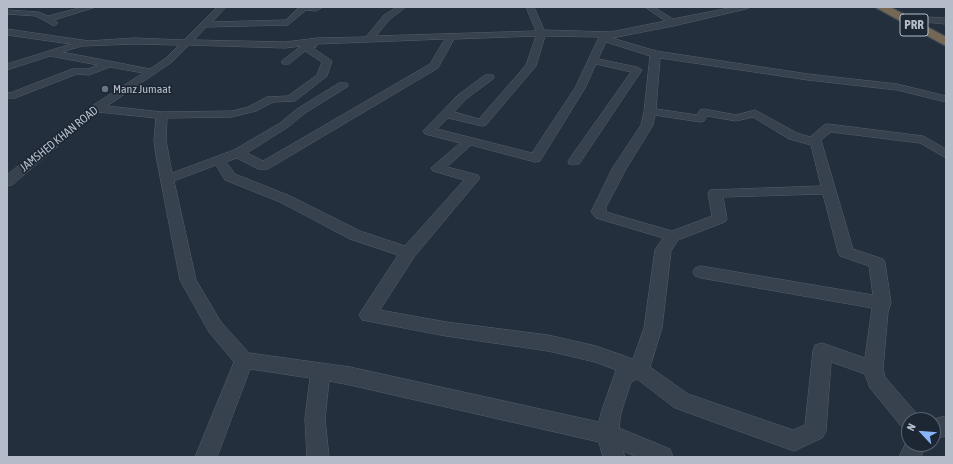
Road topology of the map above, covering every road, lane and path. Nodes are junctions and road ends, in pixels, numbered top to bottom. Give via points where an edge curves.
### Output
1 (12, 7) edge
2 (92, 7) edge
3 (222, 7) edge
4 (319, 7) edge
5 (402, 7) edge
6 (530, 7) edge
7 (649, 7) edge
8 (746, 7) edge
9 (881, 7) edge
10 (902, 7) edge
11 (7, 10) edge
12 (926, 20) junction
13 (946, 21) edge
14 (673, 23) junction
15 (203, 25) junction
16 (946, 30) edge
17 (7, 32) edge
18 (541, 33) junction
19 (450, 37) junction
20 (602, 37) junction
21 (368, 40) junction
22 (332, 41) junction
23 (946, 42) edge
24 (83, 43) junction
25 (185, 43) junction
26 (305, 47) junction
27 (49, 53) junction
28 (655, 54) junction
29 (592, 61) junction
30 (286, 62) dead end
31 (109, 64) junction
32 (7, 67) edge
33 (152, 72) junction
34 (489, 77) dead end
35 (343, 85) dead end
36 (7, 95) edge
37 (946, 99) edge
38 (96, 108) junction
39 (650, 111) junction
40 (446, 114) junction
41 (162, 115) junction
42 (469, 141) junction
43 (816, 142) junction
44 (238, 153) junction
45 (946, 154) edge
46 (219, 160) junction
47 (574, 161) dead end
48 (166, 179) junction
49 (7, 182) edge
50 (829, 190) junction
51 (673, 236) junction
52 (408, 253) junction
53 (701, 272) dead end
54 (882, 303) junction
55 (244, 360) junction
56 (873, 369) junction
57 (639, 370) junction
58 (321, 371) junction
59 (903, 412) edge
60 (608, 434) junction
61 (206, 457) edge
62 (318, 457) edge
63 (614, 457) edge
64 (662, 457) edge

1 - 11 street
2 - 11 street via 51,21 38,14
3 - 15 street, JAMSHED KHAN ROAD
4 - 15 street via 304,7 288,22
5 - 21 street via 387,16
6 - 18 street
7 - 14 street
8 - 14 street
9 - 23 highway, PRR
10 - 12 highway, PRR
12 - 13 street
12 - 16 highway, PRR
14 - 20 street
15 - 25 street, JAMSHED KHAN ROAD
17 - 24 street
18 - 19 street
18 - 20 street
18 - 40 street via 531,66 482,122
19 - 21 street
19 - 44 street via 434,66 263,166
20 - 28 street
20 - 29 street
21 - 22 street
22 - 25 street via 284,45
22 - 26 street
24 - 25 street
24 - 27 street
25 - 33 street, JAMSHED KHAN ROAD via 169,60
26 - 30 street
26 - 41 street via 327,61 322,76 291,100 271,99 252,109 232,114
27 - 31 street
27 - 32 street
28 - 37 street via 897,88
28 - 39 street
29 - 42 street via 580,88 535,158
29 - 47 street via 637,70
31 - 33 street
31 - 36 street via 89,72 76,71 11,96
33 - 38 street, JAMSHED KHAN ROAD
34 - 40 street via 462,97
35 - 44 street
38 - 41 street
38 - 49 street, JAMSHED KHAN ROAD
39 - 43 street via 700,119 704,112 736,118 755,113 792,136
39 - 51 street via 647,125 619,169 598,212
40 - 42 street via 429,131
41 - 48 street via 160,140
42 - 52 street via 438,168 473,178
43 - 45 street via 815,139 828,128 923,140
43 - 50 street
44 - 46 street
46 - 48 street
46 - 52 street via 230,177 285,200 356,235
48 - 55 street via 188,280 215,327
50 - 51 street via 716,194 720,220
50 - 54 street via 846,252 877,264
51 - 57 street via 663,250 653,328
52 - 57 street via 368,315 548,343 596,354
53 - 54 street
54 - 56 street
55 - 58 street
55 - 61 street
56 - 57 street via 822,351 815,431 794,441 682,401
56 - 59 street via 877,382
57 - 60 street via 623,376 611,413
58 - 60 street
58 - 62 street via 315,419
60 - 63 street
60 - 64 street

